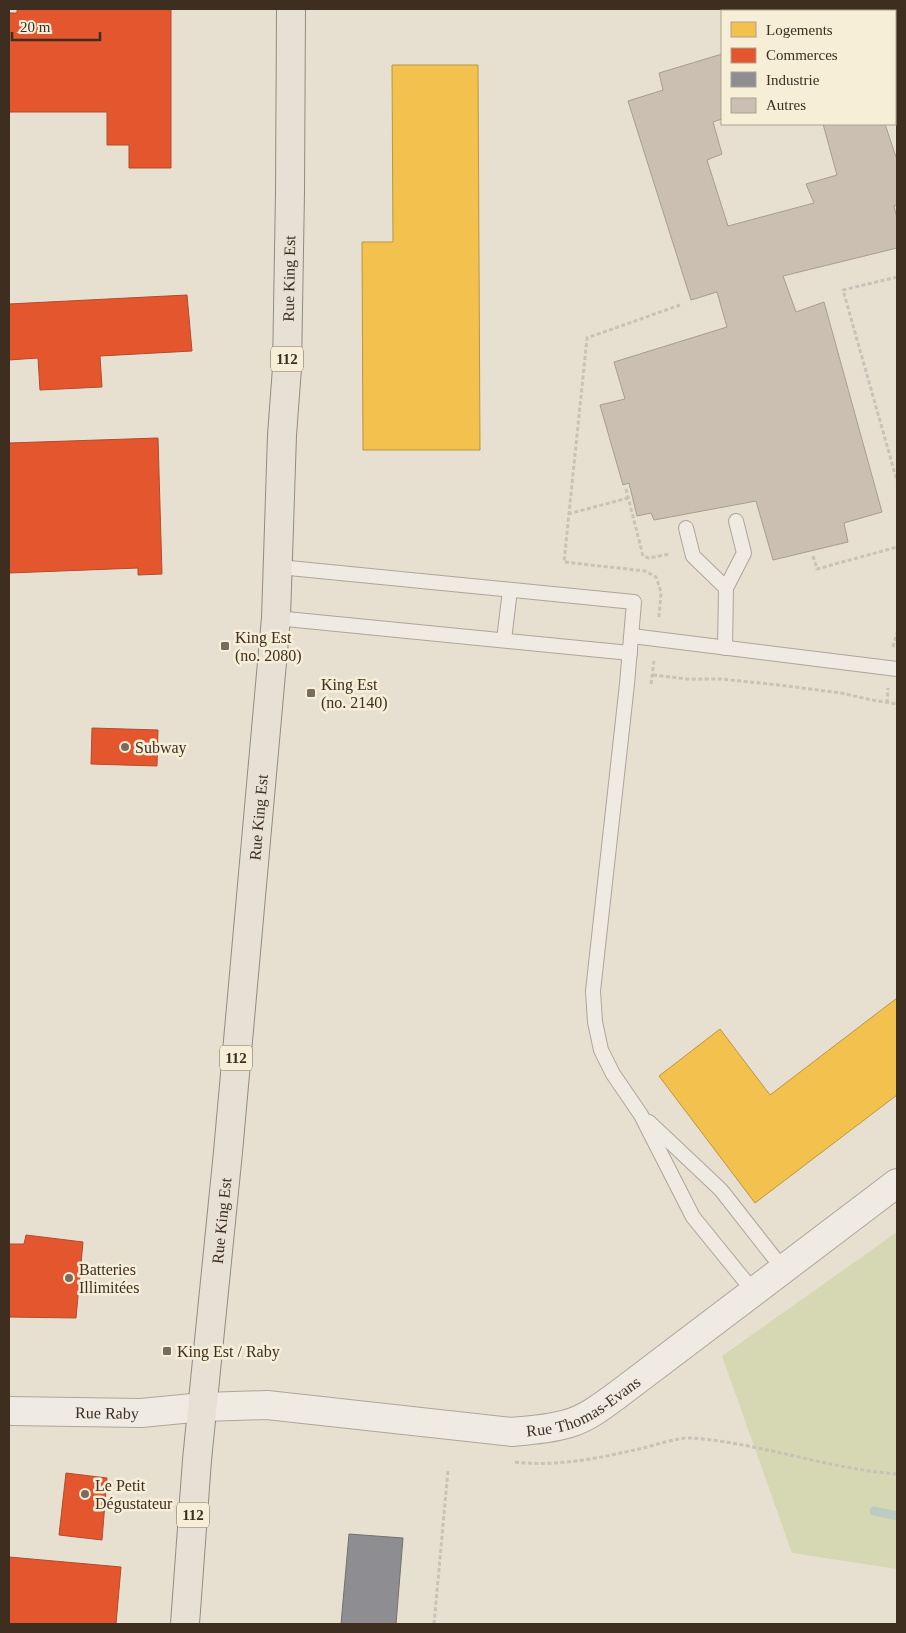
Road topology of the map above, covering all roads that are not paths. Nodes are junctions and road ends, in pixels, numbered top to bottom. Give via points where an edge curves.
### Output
1 (291, 9) edge
2 (736, 520) dead end
3 (686, 528) dead end
4 (279, 567) junction
5 (726, 588) junction
6 (510, 590) junction
7 (276, 618) junction
8 (632, 636) junction
9 (504, 640) junction
10 (725, 648) junction
11 (630, 653) junction
12 (897, 669) edge
13 (642, 1115) junction
14 (897, 1183) edge
15 (784, 1269) junction
16 (754, 1292) junction
17 (203, 1407) junction
18 (9, 1411) edge
19 (185, 1624) edge

1 - 4 main road, Rue King Est / 112 via 287,358
2 - 5 lane via 744,553
3 - 5 lane via 694,556
4 - 6 lane
4 - 7 main road, Rue King Est / 112
5 - 10 lane
6 - 8 lane via 634,602
6 - 9 lane
7 - 9 lane
7 - 17 main road, Rue King Est / 112
8 - 10 lane
8 - 11 lane
9 - 11 lane
10 - 12 lane
11 - 13 lane via 593,991 601,1050 613,1074
13 - 15 lane via 721,1190
13 - 16 lane via 693,1217
14 - 15 street, Rue Thomas-Evans
15 - 16 street, Rue Thomas-Evans
16 - 17 street, Rue Thomas-Evans via 597,1410 570,1423 512,1432 267,1405
17 - 18 street, Rue Raby via 141,1413
17 - 19 main road, Rue King Est / 112

